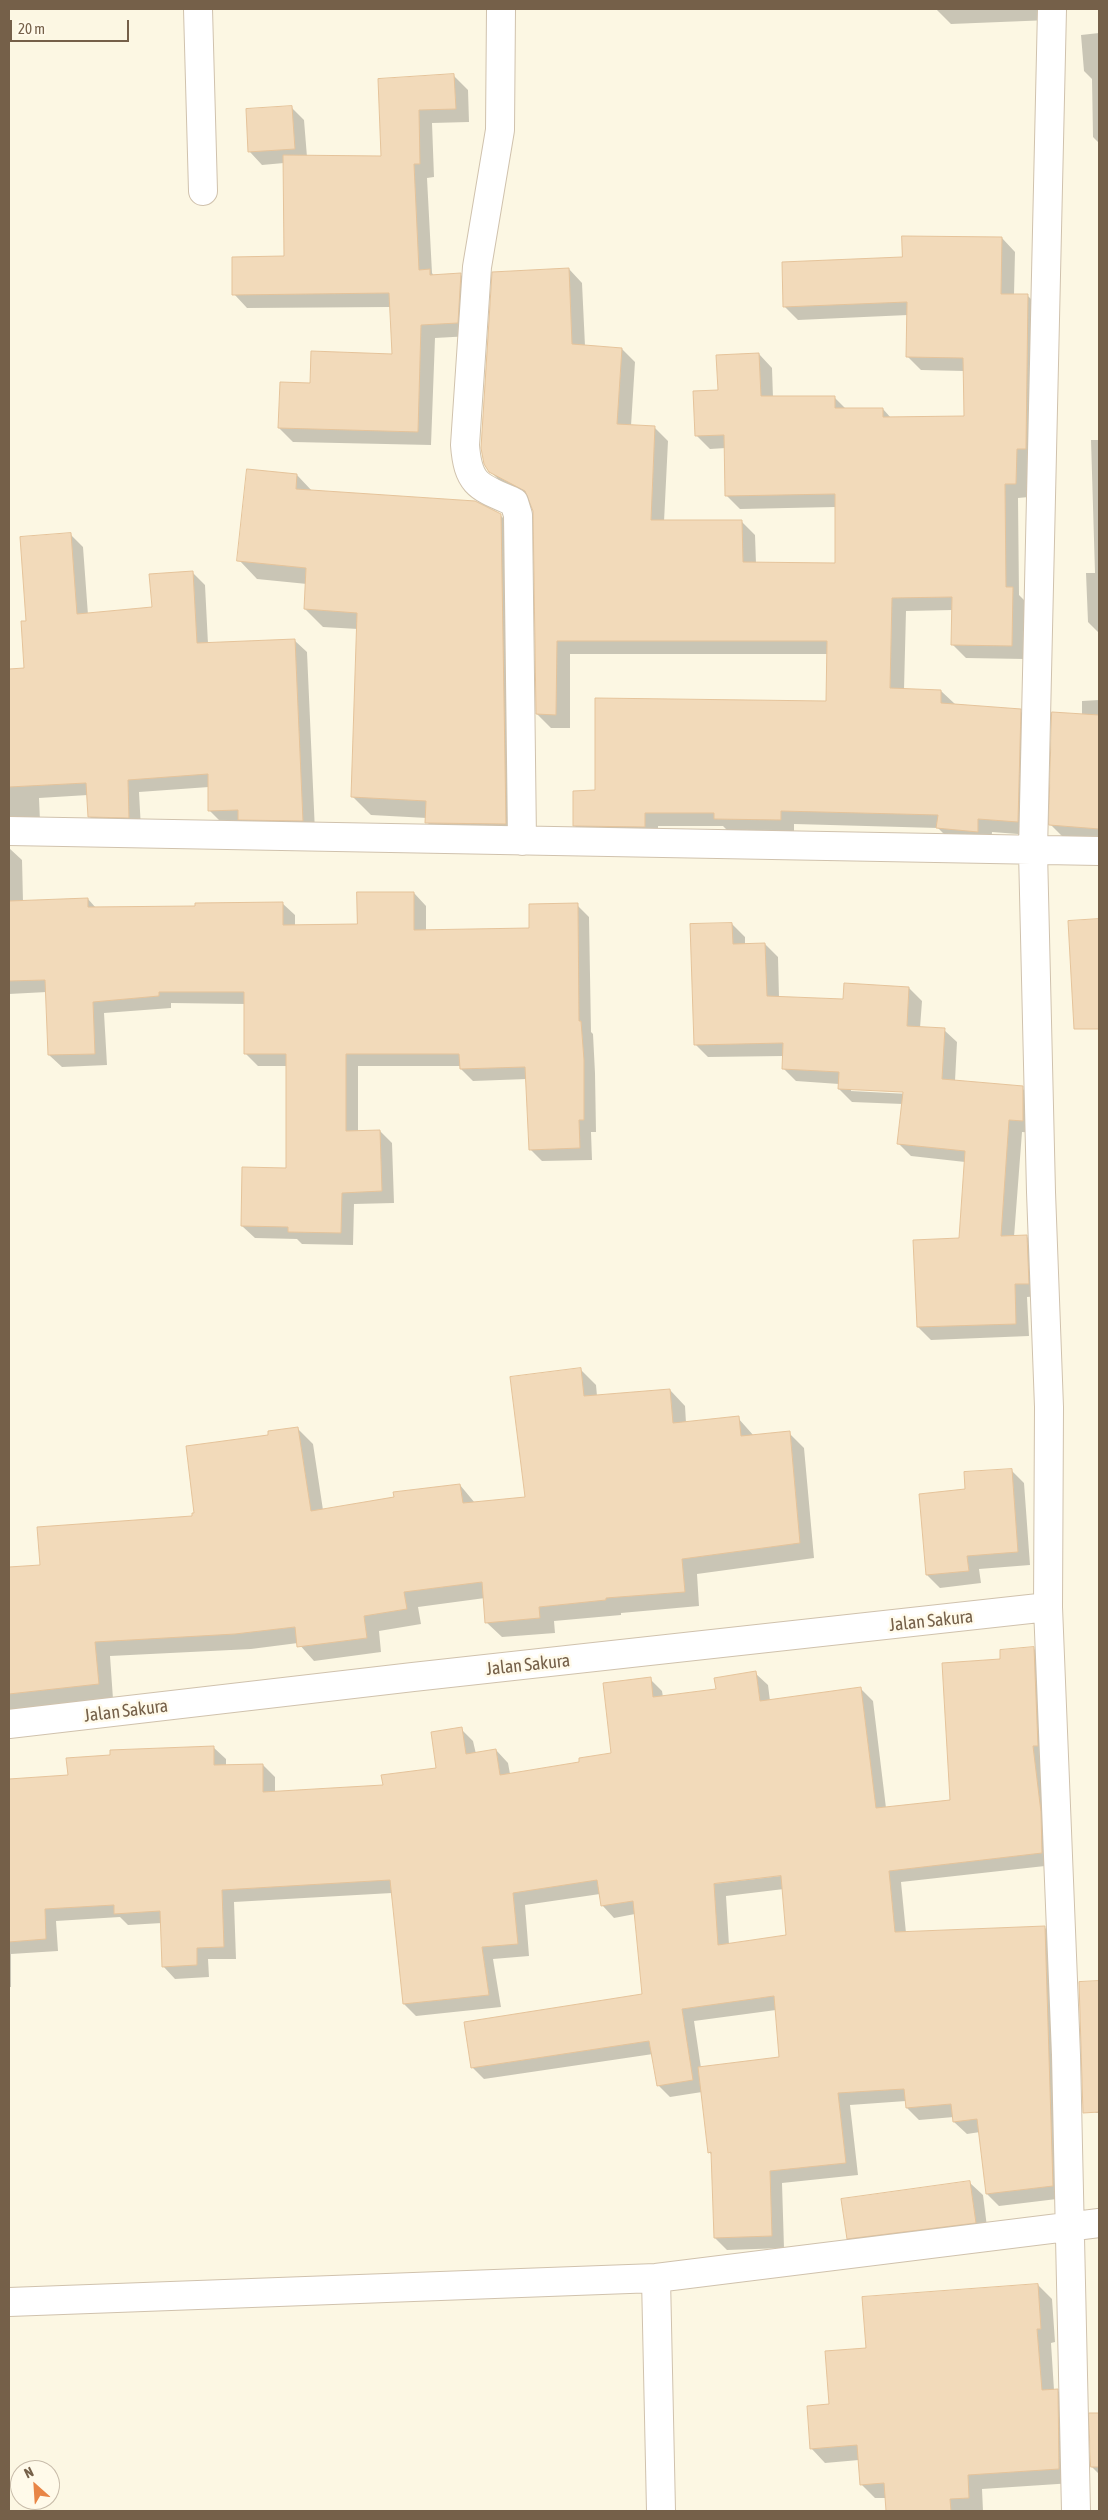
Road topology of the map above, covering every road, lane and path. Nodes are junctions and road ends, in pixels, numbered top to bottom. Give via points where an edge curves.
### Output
1 (198, 9) edge
2 (501, 9) edge
3 (1052, 9) edge
4 (203, 191) dead end
5 (9, 831) edge
6 (522, 841) junction
7 (1033, 851) junction
8 (1099, 851) edge
9 (1048, 1607) junction
10 (9, 1724) edge
11 (1099, 2223) edge
12 (1071, 2226) junction
13 (656, 2278) junction
14 (9, 2302) edge
15 (661, 2511) edge
16 (1076, 2511) edge

1 - 4 street
2 - 6 street via 500,130 477,267 465,445 467,467 477,484 514,502 518,515
3 - 7 street
5 - 6 street
6 - 7 street
7 - 8 street
7 - 9 street via 1049,1407
9 - 10 street, Jalan Sakura
9 - 12 street
11 - 12 street
12 - 13 street
12 - 16 street
13 - 14 street
13 - 15 street

